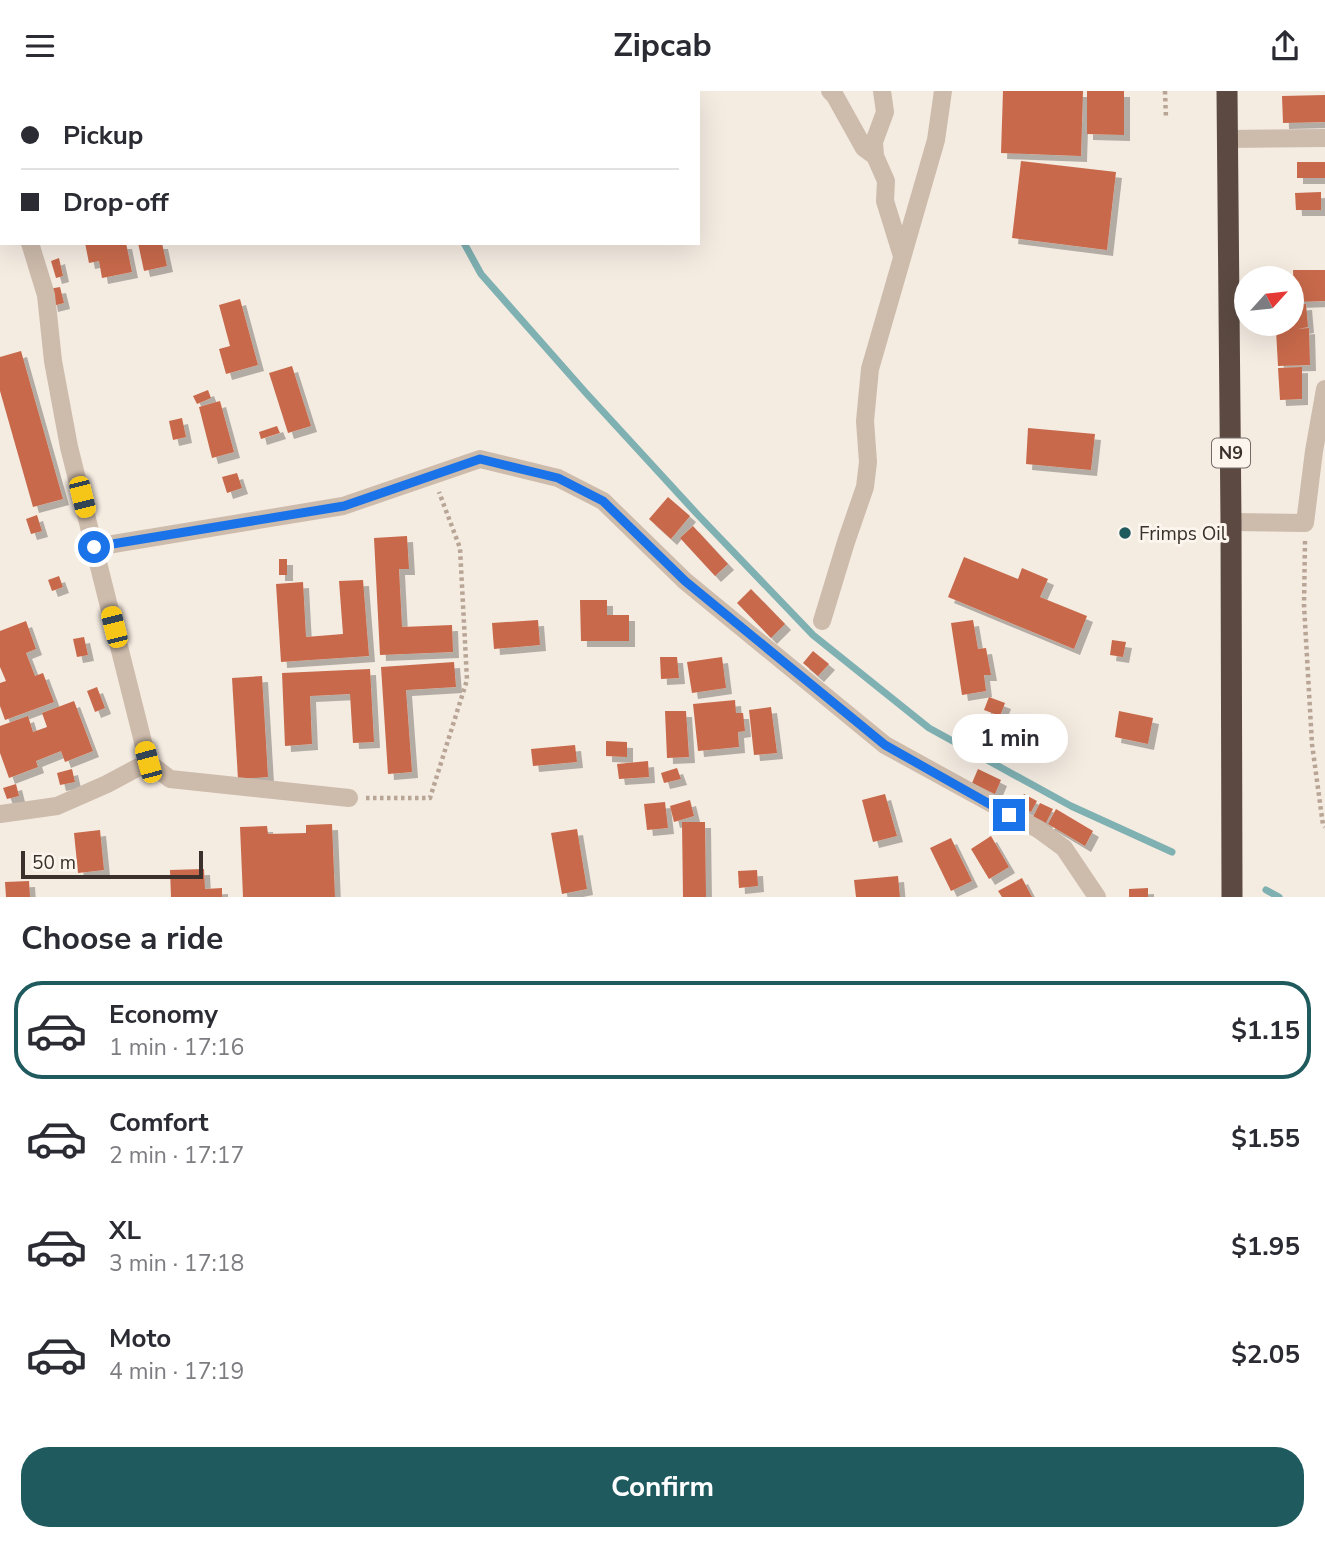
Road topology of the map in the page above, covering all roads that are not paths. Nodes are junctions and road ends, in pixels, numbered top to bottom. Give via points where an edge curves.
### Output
1 (830, 91) edge
2 (882, 91) edge
3 (943, 91) edge
4 (1227, 91) edge
5 (1325, 138) edge
6 (1227, 139) junction
7 (875, 156) junction
8 (31, 245) edge
9 (902, 256) junction
10 (1325, 389) edge
11 (1231, 522) junction
12 (94, 547) junction
13 (822, 621) dead end
14 (148, 762) junction
15 (349, 797) road end
16 (0, 814) edge
17 (1097, 897) edge
18 (1232, 897) edge

1 - 7 street via 864,148
2 - 7 street via 885,112 874,142
3 - 9 street via 936,140
4 - 6 highway, N9
5 - 6 street
6 - 11 highway, N9
7 - 9 street via 886,181 886,201
8 - 12 street via 46,295 69,447
9 - 13 street via 870,369 865,487
10 - 11 street via 1306,523
11 - 18 highway, N9
12 - 14 street
12 - 17 street via 344,506 480,459 558,478 603,501 685,581 885,745 1038,829 1064,848
14 - 15 street via 170,779
14 - 16 street via 57,806

